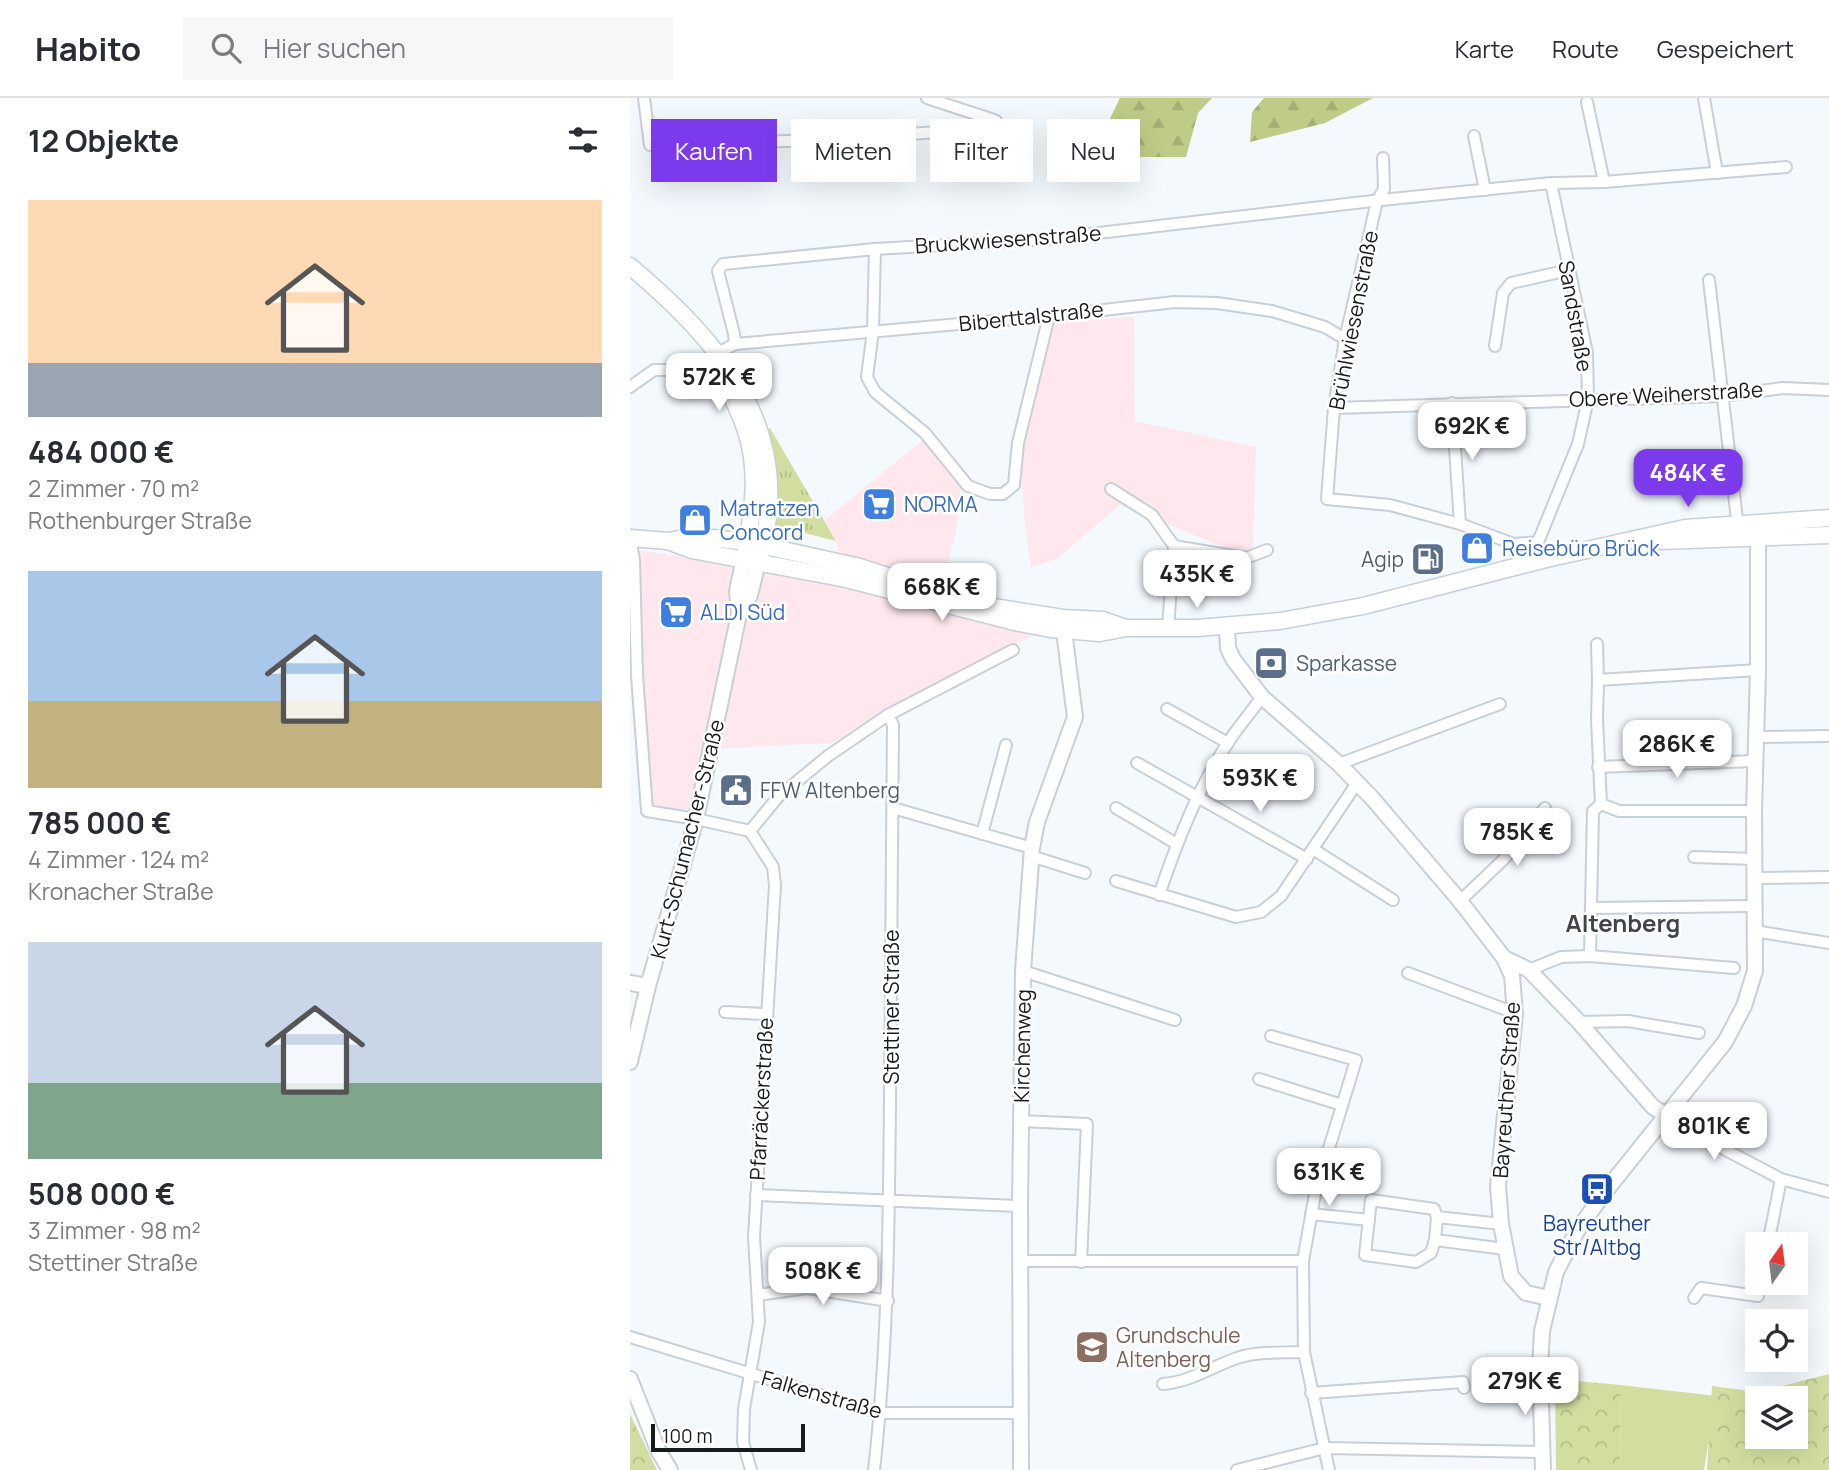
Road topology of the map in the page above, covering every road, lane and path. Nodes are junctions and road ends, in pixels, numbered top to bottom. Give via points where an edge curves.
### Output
1 (644, 98) edge
2 (927, 98) edge
3 (1704, 98) edge
4 (1587, 102) dead end
5 (950, 105) junction
6 (960, 119) edge
7 (990, 119) edge
8 (930, 133) edge
9 (1474, 136) dead end
10 (1383, 158) dead end
11 (1786, 167) dead end
12 (1717, 173) junction
13 (1604, 182) junction
14 (1551, 183) junction
15 (1485, 190) junction
16 (1377, 201) junction
17 (875, 248) junction
18 (630, 266) edge
19 (1569, 270) junction
20 (1709, 280) dead end
21 (1049, 316) junction
22 (873, 331) junction
23 (1345, 339) junction
24 (735, 344) junction
25 (1495, 346) dead end
26 (715, 354) junction
27 (630, 387) edge
28 (1829, 390) edge
29 (1723, 396) junction
30 (1588, 399) junction
31 (1452, 403) junction
32 (1334, 408) junction
33 (1111, 489) dead end
34 (1829, 518) edge
35 (1460, 524) junction
36 (1758, 529) junction
37 (1738, 530) junction
38 (1829, 535) edge
39 (630, 538) edge
40 (668, 541) junction
41 (755, 544) junction
42 (1514, 544) joint
43 (1174, 546) junction
44 (1267, 550) dead end
45 (751, 561) junction
46 (1227, 626) junction
47 (1126, 628) junction
48 (1168, 628) junction
49 (1064, 631) junction
50 (1597, 644) dead end
51 (1013, 650) dead end
52 (1758, 670) junction
53 (1598, 680) junction
54 (1262, 697) junction
55 (1500, 704) dead end
56 (1167, 709) dead end
57 (888, 715) junction
58 (1829, 736) edge
59 (1755, 737) junction
60 (1228, 743) junction
61 (1006, 745) dead end
62 (1755, 761) junction
63 (1137, 763) dead end
64 (1339, 764) junction
65 (1598, 767) junction
66 (1357, 783) junction
67 (1198, 797) junction
68 (1601, 804) junction
69 (893, 808) junction
70 (1116, 808) dead end
71 (1545, 808) dead end
72 (1754, 811) junction
73 (696, 819) junction
74 (750, 831) junction
75 (982, 834) junction
76 (1177, 844) junction
77 (1031, 852) junction
78 (1310, 854) junction
79 (1694, 857) dead end
80 (1754, 859) junction
81 (1085, 873) dead end
82 (1829, 877) edge
83 (1754, 878) junction
84 (1116, 881) dead end
85 (1159, 895) junction
86 (1393, 900) dead end
87 (1460, 901) junction
88 (1753, 906) junction
89 (1591, 908) junction
90 (1754, 931) junction
91 (1829, 943) edge
92 (1590, 956) junction
93 (1504, 958) junction
94 (1734, 968) dead end
95 (1529, 970) junction
96 (1023, 971) junction
97 (1408, 973) dead end
98 (630, 983) edge
99 (648, 986) junction
100 (725, 1012) dead end
101 (1515, 1013) junction
102 (766, 1014) junction
103 (1175, 1020) dead end
104 (1579, 1022) junction
105 (1699, 1033) dead end
106 (1271, 1036) dead end
107 (630, 1062) edge
108 (1259, 1079) dead end
109 (1342, 1105) junction
110 (1666, 1115) junction
111 (1021, 1121) junction
112 (1781, 1179) junction
113 (1829, 1192) edge
114 (756, 1195) junction
115 (890, 1200) junction
116 (1020, 1206) junction
117 (1311, 1214) junction
118 (1437, 1217) junction
119 (1369, 1220) junction
120 (1501, 1224) junction
121 (1770, 1232) edge
122 (1435, 1240) junction
123 (1505, 1249) junction
124 (1020, 1261) junction
125 (1303, 1261) junction
126 (1081, 1262) junction
127 (1745, 1294) edge
128 (758, 1295) junction
129 (1549, 1298) junction
130 (1694, 1298) dead end
131 (888, 1301) junction
132 (630, 1337) edge
133 (1304, 1352) junction
134 (751, 1374) junction
135 (630, 1379) edge
136 (1163, 1384) dead end
137 (1464, 1388) dead end
138 (1311, 1392) junction
139 (880, 1413) junction
140 (1020, 1413) junction
141 (1325, 1448) junction
142 (1543, 1452) junction
143 (670, 1470) edge
144 (751, 1470) edge
145 (874, 1470) edge
146 (1021, 1470) edge
147 (1237, 1470) edge
148 (1329, 1470) edge
149 (1543, 1470) edge

1 - 8 street via 650,145
2 - 5 street
3 - 12 street
4 - 13 street
5 - 6 street
5 - 7 street
9 - 15 street
10 - 16 street via 1384,189
11 - 12 street, Bruckwiesenstraße
12 - 13 street, Bruckwiesenstraße
13 - 14 street, Bruckwiesenstraße
14 - 15 street, Bruckwiesenstraße
14 - 19 street, Sandstraße
15 - 16 street, Bruckwiesenstraße
16 - 17 street, Bruckwiesenstraße via 1047,239
16 - 23 street, Brühlwiesenstraße
17 - 22 street
17 - 24 street, Bruckwiesenstraße via 723,264 718,271
18 - 26 main road via 671,301
19 - 25 street via 1511,283 1503,293
19 - 30 street, Sandstraße via 1587,353
20 - 29 street
21 - 22 street, Biberttalstraße
21 - 22 street via 1020,433 1014,485 1003,494 968,486 925,433 875,392 867,377
21 - 23 street, Biberttalstraße via 1164,303 1217,303 1272,311 1325,327
22 - 24 street, Biberttalstraße
23 - 32 street, Brühlwiesenstraße
24 - 26 street, Biberttalstraße
26 - 27 street, Biberttalstraße via 686,370 654,370
26 - 41 main road via 751,448
28 - 29 street, Obere Weiherstraße via 1783,387
29 - 30 street, Obere Weiherstraße
29 - 37 street
30 - 31 street, Obere Weiherstraße
30 - 42 street, Sandstraße via 1578,444 1538,542
31 - 32 street, Obere Weiherstraße
31 - 35 street
32 - 35 street, Brühlwiesenstraße via 1327,499 1390,505
33 - 43 street via 1152,515
34 - 36 main road
35 - 42 street, Brühlwiesenstraße
36 - 37 main road
36 - 38 main road
36 - 52 street
37 - 46 main road via 1685,528 1363,606
39 - 40 main road
39 - 73 street via 647,811
40 - 41 main road via 694,536
40 - 45 main road
41 - 45 main road
41 - 47 main road via 860,567 970,602 1103,620
43 - 44 street via 1246,558
43 - 48 street
45 - 49 main road
45 - 73 street, Kurt-Schumacher-Straße via 737,591 739,614
46 - 48 main road
46 - 54 street via 1233,660
47 - 48 main road
47 - 49 main road via 1100,633
49 - 77 street, Kirchenweg via 1075,717 1037,822
50 - 53 street
51 - 57 street
52 - 53 street
52 - 59 street
53 - 65 street
54 - 60 street
54 - 64 street
55 - 64 street
56 - 60 street
57 - 69 street, Stettiner Straße via 893,725
57 - 74 street via 778,797
58 - 59 street
59 - 62 street
60 - 67 street
61 - 75 street
62 - 65 street
62 - 72 street
63 - 67 street
64 - 66 street
65 - 68 street
66 - 78 street
66 - 87 street
67 - 76 street
67 - 78 street
68 - 72 street via 1619,811
68 - 89 street via 1593,811
69 - 75 street
69 - 115 street, Stettiner Straße
70 - 76 street
71 - 87 street via 1503,860
72 - 80 street
73 - 74 street
73 - 99 street, Kurt-Schumacher-Straße
74 - 102 street, Pfarräckerstraße via 773,867 775,886
75 - 77 street
76 - 85 street
77 - 81 street
77 - 96 street, Kirchenweg
78 - 85 street via 1280,896 1261,912 1236,917
78 - 86 street
79 - 80 street
80 - 83 street
82 - 83 street
83 - 88 street
84 - 85 street
87 - 93 street
88 - 89 street
88 - 90 street
89 - 92 street
90 - 91 street
90 - 110 street via 1755,971 1744,1006 1724,1041
92 - 94 street
92 - 95 street via 1560,957
93 - 95 street
93 - 101 street, Bayreuther Straße via 1512,976
95 - 104 street
96 - 103 street
96 - 111 street, Kirchenweg
97 - 101 street
98 - 99 street
99 - 107 street, Kurt-Schumacher-Straße
100 - 102 street
101 - 120 street, Bayreuther Straße via 1499,1186
102 - 114 street, Pfarräckerstraße
104 - 105 street via 1628,1021
104 - 110 street via 1653,1107
106 - 109 street via 1356,1060
108 - 109 street
109 - 117 street
110 - 112 street
110 - 129 street via 1577,1231 1556,1272
111 - 116 street, Kirchenweg
111 - 126 street via 1087,1124
112 - 113 street
112 - 121 street
114 - 115 street
114 - 128 street, Pfarräckerstraße
115 - 116 street
115 - 131 street, Stettiner Straße
116 - 124 street, Kirchenweg
117 - 119 street
117 - 125 street
118 - 119 street via 1434,1209 1371,1200
118 - 120 street
118 - 122 street
119 - 122 street via 1365,1255 1416,1262 1431,1253
120 - 123 street, Bayreuther Straße
122 - 123 street
123 - 129 street, Bayreuther Straße via 1511,1276 1526,1293
124 - 126 street
124 - 140 street, Kirchenweg
125 - 126 street
125 - 133 street
127 - 130 street via 1701,1288
128 - 131 street via 807,1288
128 - 134 street, Pfarräckerstraße
129 - 142 street via 1540,1368
131 - 139 street, Stettiner Straße
132 - 134 street, Falkenstraße
133 - 136 street via 1255,1353 1180,1382
133 - 138 street
134 - 139 street, Falkenstraße
134 - 144 street, Pfarräckerstraße via 743,1443
135 - 143 street
137 - 138 street via 1463,1382
138 - 141 street
139 - 140 street, Falkenstraße
139 - 145 street, Stettiner Straße
140 - 146 street, Kirchenweg
141 - 142 street
141 - 147 street
141 - 148 street
142 - 149 street

